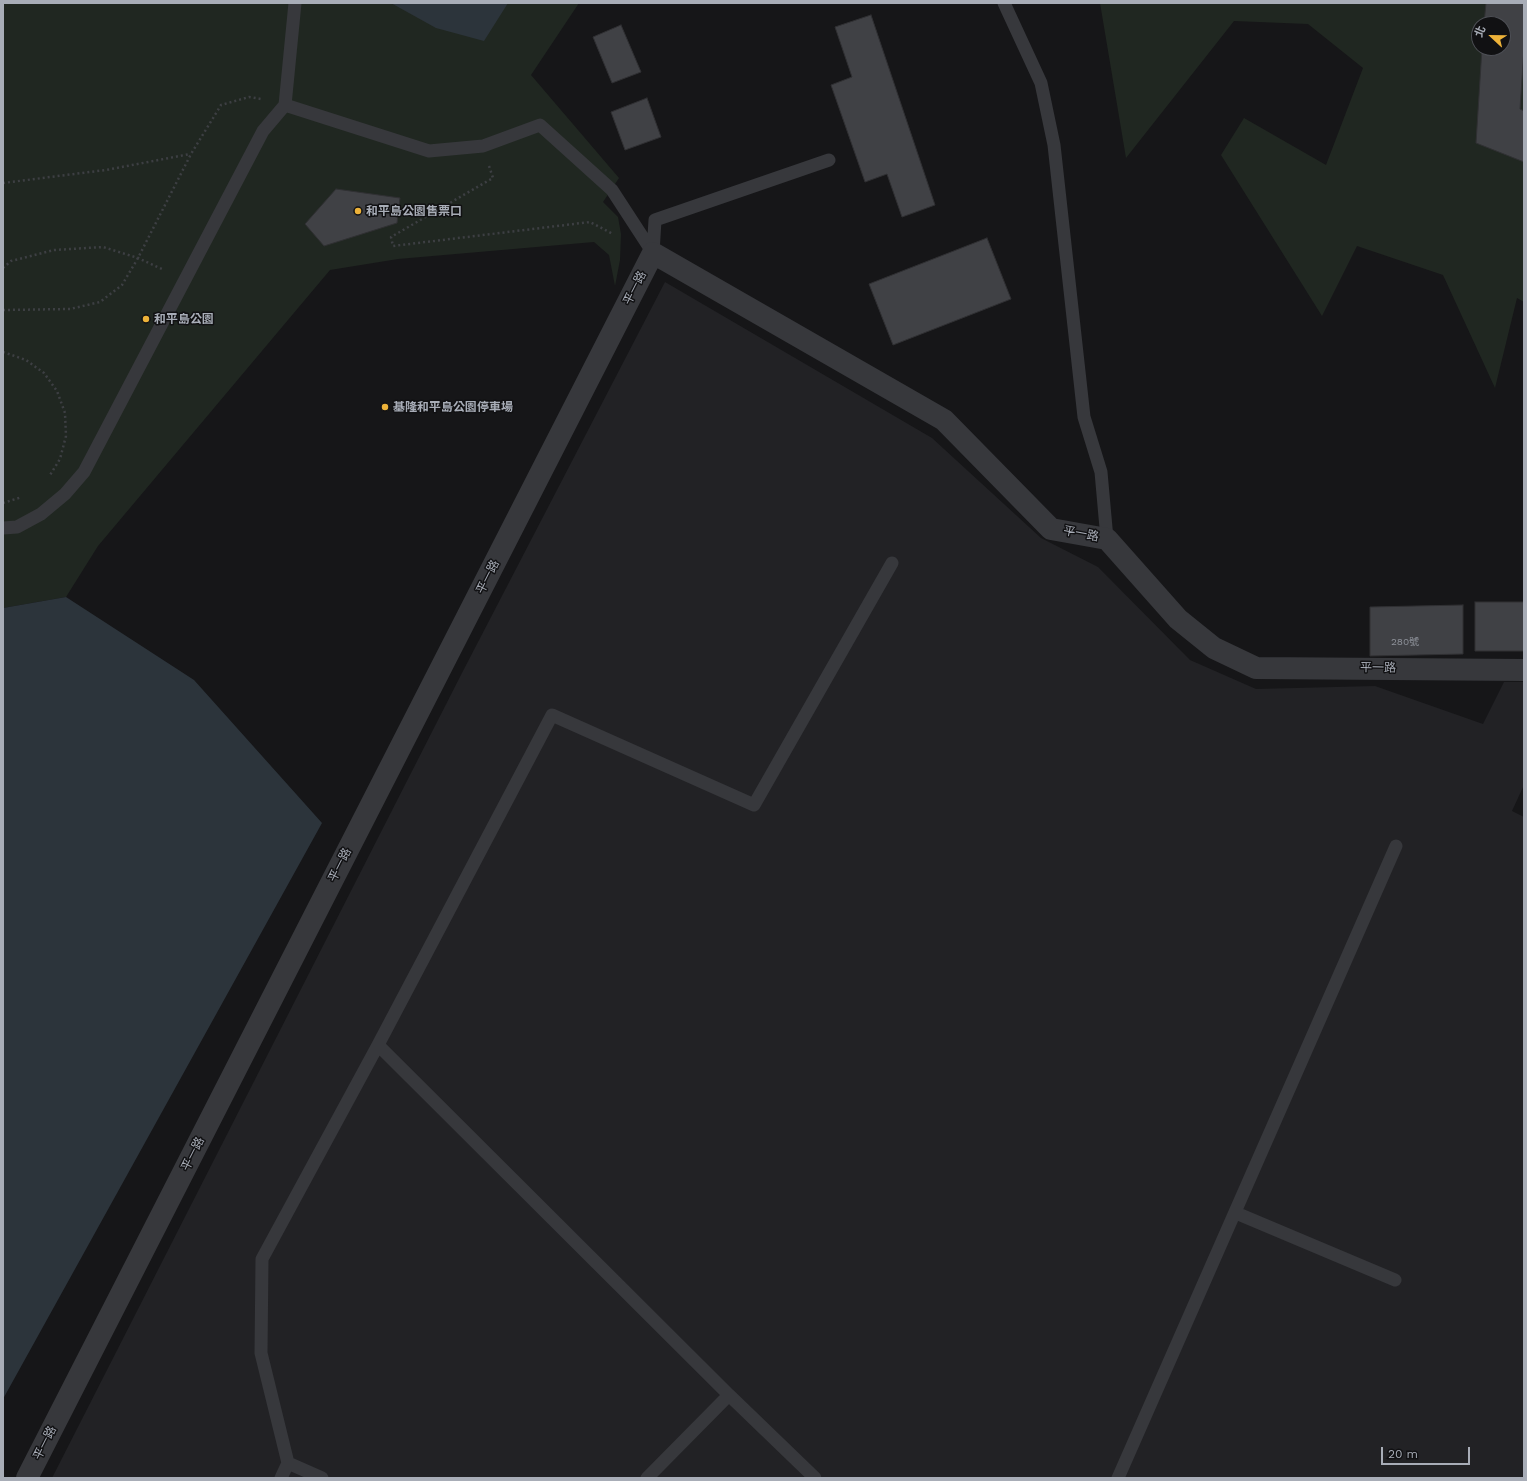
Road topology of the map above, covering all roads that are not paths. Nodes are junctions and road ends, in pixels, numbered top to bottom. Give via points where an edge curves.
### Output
1 (295, 3) edge
2 (1004, 3) edge
3 (285, 105) junction
4 (829, 160) dead end
5 (653, 253) junction
6 (3, 528) edge
7 (1107, 539) junction
8 (892, 563) dead end
9 (1524, 670) edge
10 (1396, 846) dead end
11 (378, 1045) junction
12 (1236, 1213) junction
13 (1395, 1280) dead end
14 (729, 1394) junction
15 (288, 1463) junction
16 (27, 1478) edge
17 (281, 1478) edge
18 (322, 1478) edge
19 (647, 1478) edge
20 (815, 1478) edge
21 (1118, 1478) edge

1 - 3 lane
2 - 7 lane via 1041,83 1054,145 1084,417 1101,472
3 - 5 lane via 429,151 483,146 540,125 612,190
3 - 6 lane via 264,131 84,472 65,494 41,514 17,528
4 - 5 lane via 655,220
5 - 7 street, 平一路 via 944,420 1051,529
5 - 16 street, 平一路
7 - 9 street, 平一路 via 1178,619 1214,648 1256,668
8 - 11 lane via 754,805 552,715
10 - 12 lane
11 - 14 lane
11 - 15 lane via 262,1259 261,1353
12 - 13 lane
12 - 21 lane
14 - 19 lane
14 - 20 lane
15 - 17 lane
15 - 18 lane

